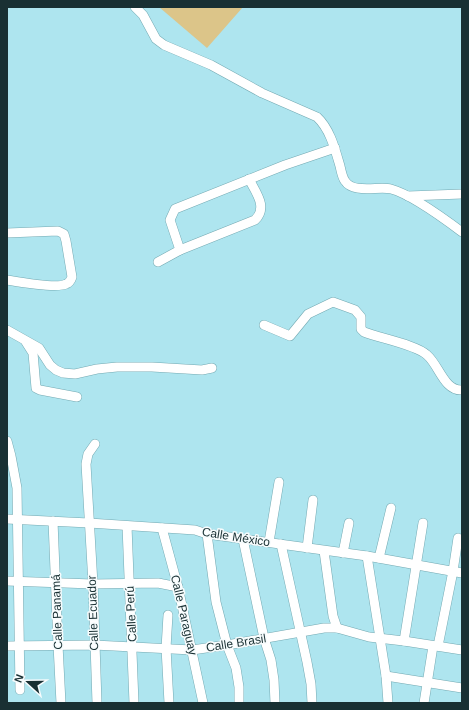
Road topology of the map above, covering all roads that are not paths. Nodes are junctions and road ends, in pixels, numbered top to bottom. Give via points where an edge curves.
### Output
1 (135, 7) edge
2 (335, 148) junction
3 (249, 179) junction
4 (462, 194) edge
5 (408, 196) junction
6 (462, 231) edge
7 (7, 233) edge
8 (180, 250) junction
9 (158, 262) dead end
10 (7, 280) edge
11 (264, 325) dead end
12 (7, 330) edge
13 (24, 340) junction
14 (212, 368) dead end
15 (462, 390) edge
16 (77, 396) dead end
17 (7, 441) edge
18 (95, 444) dead end
19 (279, 482) dead end
20 (313, 500) dead end
21 (391, 508) dead end
22 (7, 519) edge
23 (17, 519) junction
24 (53, 521) junction
25 (90, 523) junction
26 (349, 523) dead end
27 (423, 523) dead end
28 (127, 526) junction
29 (162, 528) junction
30 (207, 534) junction
31 (458, 538) dead end
32 (243, 539) junction
33 (269, 542) junction
34 (281, 544) junction
35 (307, 548) junction
36 (324, 551) junction
37 (343, 554) junction
38 (367, 556) junction
39 (379, 558) junction
40 (416, 565) junction
41 (457, 572) edge
42 (7, 581) edge
43 (18, 582) junction
44 (56, 583) junction
45 (129, 583) junction
46 (93, 584) junction
47 (178, 587) junction
48 (168, 615) dead end
49 (337, 628) junction
50 (300, 632) junction
51 (264, 638) junction
52 (380, 638) junction
53 (404, 641) junction
54 (94, 645) junction
55 (227, 645) junction
56 (7, 646) edge
57 (20, 646) junction
58 (58, 646) junction
59 (435, 646) junction
60 (132, 647) junction
61 (166, 648) junction
62 (192, 650) junction
63 (462, 650) edge
64 (386, 676) junction
65 (428, 682) junction
66 (462, 688) edge
67 (20, 690) dead end
68 (61, 703) edge
69 (97, 703) edge
70 (134, 703) edge
71 (169, 703) edge
72 (203, 703) edge
73 (239, 703) edge
74 (275, 703) edge
75 (312, 703) edge
76 (388, 703) edge
77 (424, 703) edge

1 - 2 street via 143,15 156,39 164,45 317,117 323,122
2 - 3 street
2 - 5 street via 345,181 350,185 363,189 391,189
3 - 8 street via 175,209 170,220
3 - 8 street via 261,203 259,216 255,220
4 - 5 street
5 - 6 street
7 - 10 street via 58,231 64,234 72,277 66,285
8 - 9 street
11 - 15 street via 290,336 308,314 333,302 344,305 355,310 364,332 420,350 436,364 452,388
12 - 13 street
13 - 14 street via 39,348 50,365 63,373 76,374 117,367 202,370
13 - 16 street via 33,353 36,388
17 - 23 street via 17,488
18 - 25 street, Calle Ecuador via 86,458
19 - 33 street
20 - 35 street
21 - 39 street
22 - 23 street, Calle México
23 - 24 street, Calle México
23 - 43 street
24 - 25 street, Calle México
24 - 44 street, Calle Panamá
25 - 28 street, Calle México
25 - 46 street, Calle Ecuador
26 - 37 street
27 - 40 street
28 - 29 street, Calle México
28 - 45 street, Calle Perú
29 - 30 street, Calle México via 195,530
29 - 47 street, Calle Paraguay
30 - 32 street, Calle México
30 - 55 street via 216,602
31 - 41 street
32 - 33 street, Calle México
32 - 51 street
33 - 34 street, Calle México
34 - 35 street, Calle México
34 - 50 street
35 - 36 street, Calle México
36 - 37 street, Calle México
36 - 49 street
37 - 38 street, Calle México
38 - 39 street, Calle México
38 - 52 street
39 - 40 street, Calle México
40 - 41 street, Calle México
40 - 53 street
41 - 59 street
42 - 43 street
43 - 44 street
43 - 57 street
44 - 46 street
44 - 58 street, Calle Panamá
45 - 46 street
45 - 47 street via 158,583
45 - 60 street, Calle Perú
46 - 54 street, Calle Ecuador
47 - 62 street, Calle Paraguay
48 - 61 street
49 - 50 street, Calle Brasil
49 - 52 street, Calle Brasil via 360,636
50 - 51 street, Calle Brasil
50 - 75 street via 308,662
51 - 55 street, Calle Brasil
51 - 74 street via 271,660
52 - 53 street, Calle Brasil
52 - 64 street
53 - 59 street, Calle Brasil
54 - 58 street, Calle Brasil
54 - 60 street, Calle Brasil
54 - 69 street, Calle Ecuador
55 - 62 street, Calle Brasil
55 - 73 street via 236,668
56 - 57 street, Calle Brasil
57 - 58 street, Calle Brasil
57 - 67 street
58 - 68 street, Calle Panamá
59 - 63 street, Calle Brasil
59 - 65 street
60 - 61 street, Calle Brasil
60 - 70 street, Calle Perú
61 - 62 street, Calle Brasil
61 - 71 street
62 - 72 street, Calle Paraguay
64 - 65 street
64 - 76 street
65 - 66 street
65 - 77 street

